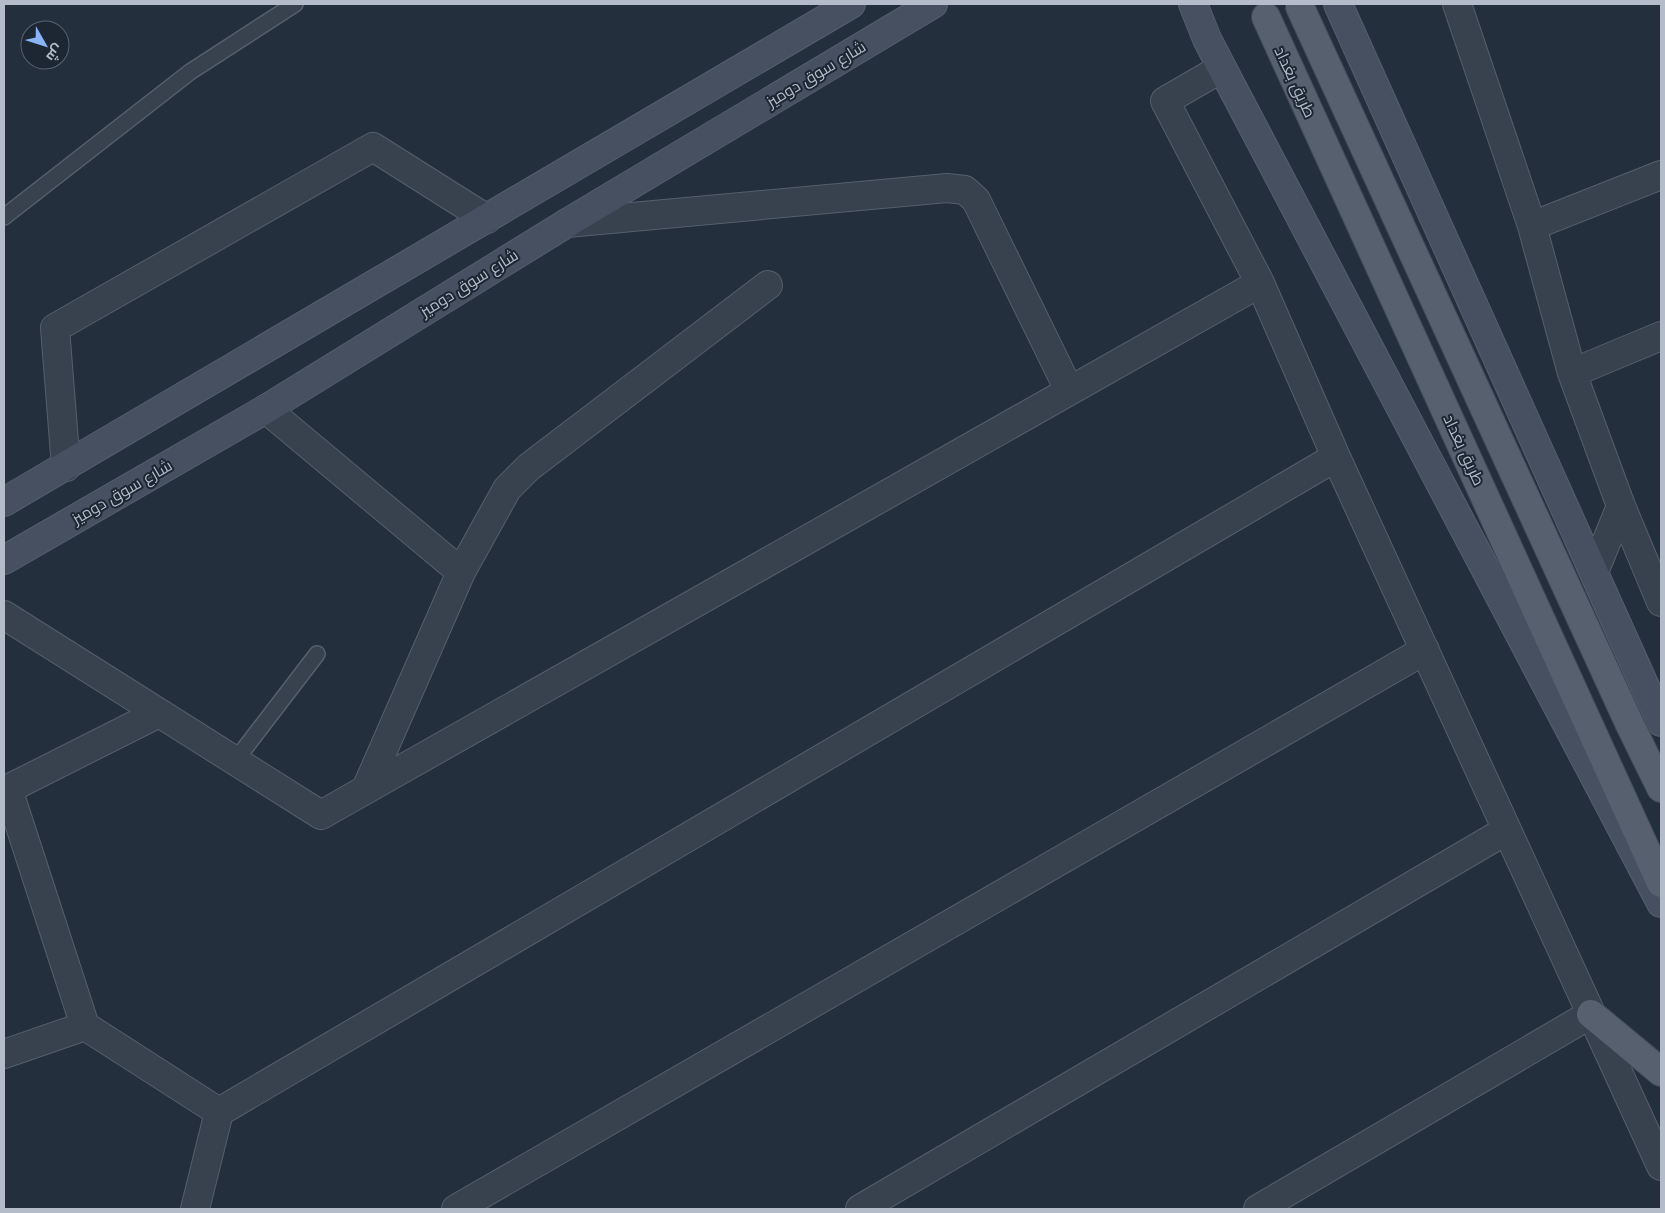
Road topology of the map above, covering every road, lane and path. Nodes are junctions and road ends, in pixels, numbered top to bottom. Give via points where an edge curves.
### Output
1 (296, 4) edge
2 (851, 4) edge
3 (933, 4) edge
4 (1183, 4) edge
5 (1194, 4) edge
6 (1457, 4) edge
7 (1341, 5) edge
8 (1300, 7) dead end
9 (1266, 17) dead end
10 (1207, 39) junction
11 (1222, 68) junction
12 (1661, 174) edge
13 (4, 217) edge
14 (487, 219) junction
15 (567, 223) junction
16 (1532, 226) junction
17 (1260, 282) junction
18 (768, 285) dead end
19 (1661, 336) edge
20 (1572, 373) junction
21 (1069, 390) junction
22 (266, 409) junction
23 (1336, 457) junction
24 (66, 467) junction
25 (4, 502) edge
26 (1621, 506) junction
27 (4, 560) edge
28 (461, 572) junction
29 (1594, 572) junction
30 (1661, 602) edge
31 (4, 615) edge
32 (1425, 650) junction
33 (317, 654) dead end
34 (160, 713) junction
35 (1661, 722) edge
36 (235, 761) junction
37 (1661, 788) edge
38 (366, 789) junction
39 (1507, 830) junction
40 (1661, 883) edge
41 (1661, 903) edge
42 (1591, 1014) junction
43 (85, 1026) junction
44 (4, 1054) edge
45 (1661, 1072) edge
46 (219, 1112) junction
47 (1661, 1166) edge
48 (196, 1209) edge
49 (456, 1209) edge
50 (860, 1209) edge
51 (1258, 1209) edge

1 - 13 lane via 190,72
2 - 14 main road
3 - 15 main road, شارع سوق دوميز
4 - 10 main road
5 - 10 main road
6 - 16 street
7 - 29 main road
8 - 37 main road
9 - 40 main road, طريق بغداد
10 - 11 main road
11 - 17 street via 1165,101
11 - 41 main road
12 - 16 street
14 - 24 main road
14 - 24 street via 374,147 55,328
15 - 21 street via 946,188 964,190 976,200
15 - 22 main road, شارع سوق دوميز
16 - 20 street
17 - 21 street
17 - 23 street
18 - 28 street via 529,467 507,489
19 - 20 street
20 - 26 street
21 - 38 street
22 - 27 main road, شارع سوق دوميز
22 - 28 street
23 - 32 street
23 - 46 street
24 - 25 main road
26 - 29 street
26 - 30 street
28 - 38 street
29 - 35 main road
31 - 34 street
32 - 39 street
32 - 49 street
33 - 36 lane
34 - 36 street
34 - 43 street via 8,789
36 - 38 street via 321,815
39 - 42 street
39 - 50 street
42 - 45 main road
42 - 47 street
42 - 51 street
43 - 44 street
43 - 46 street
46 - 48 street

